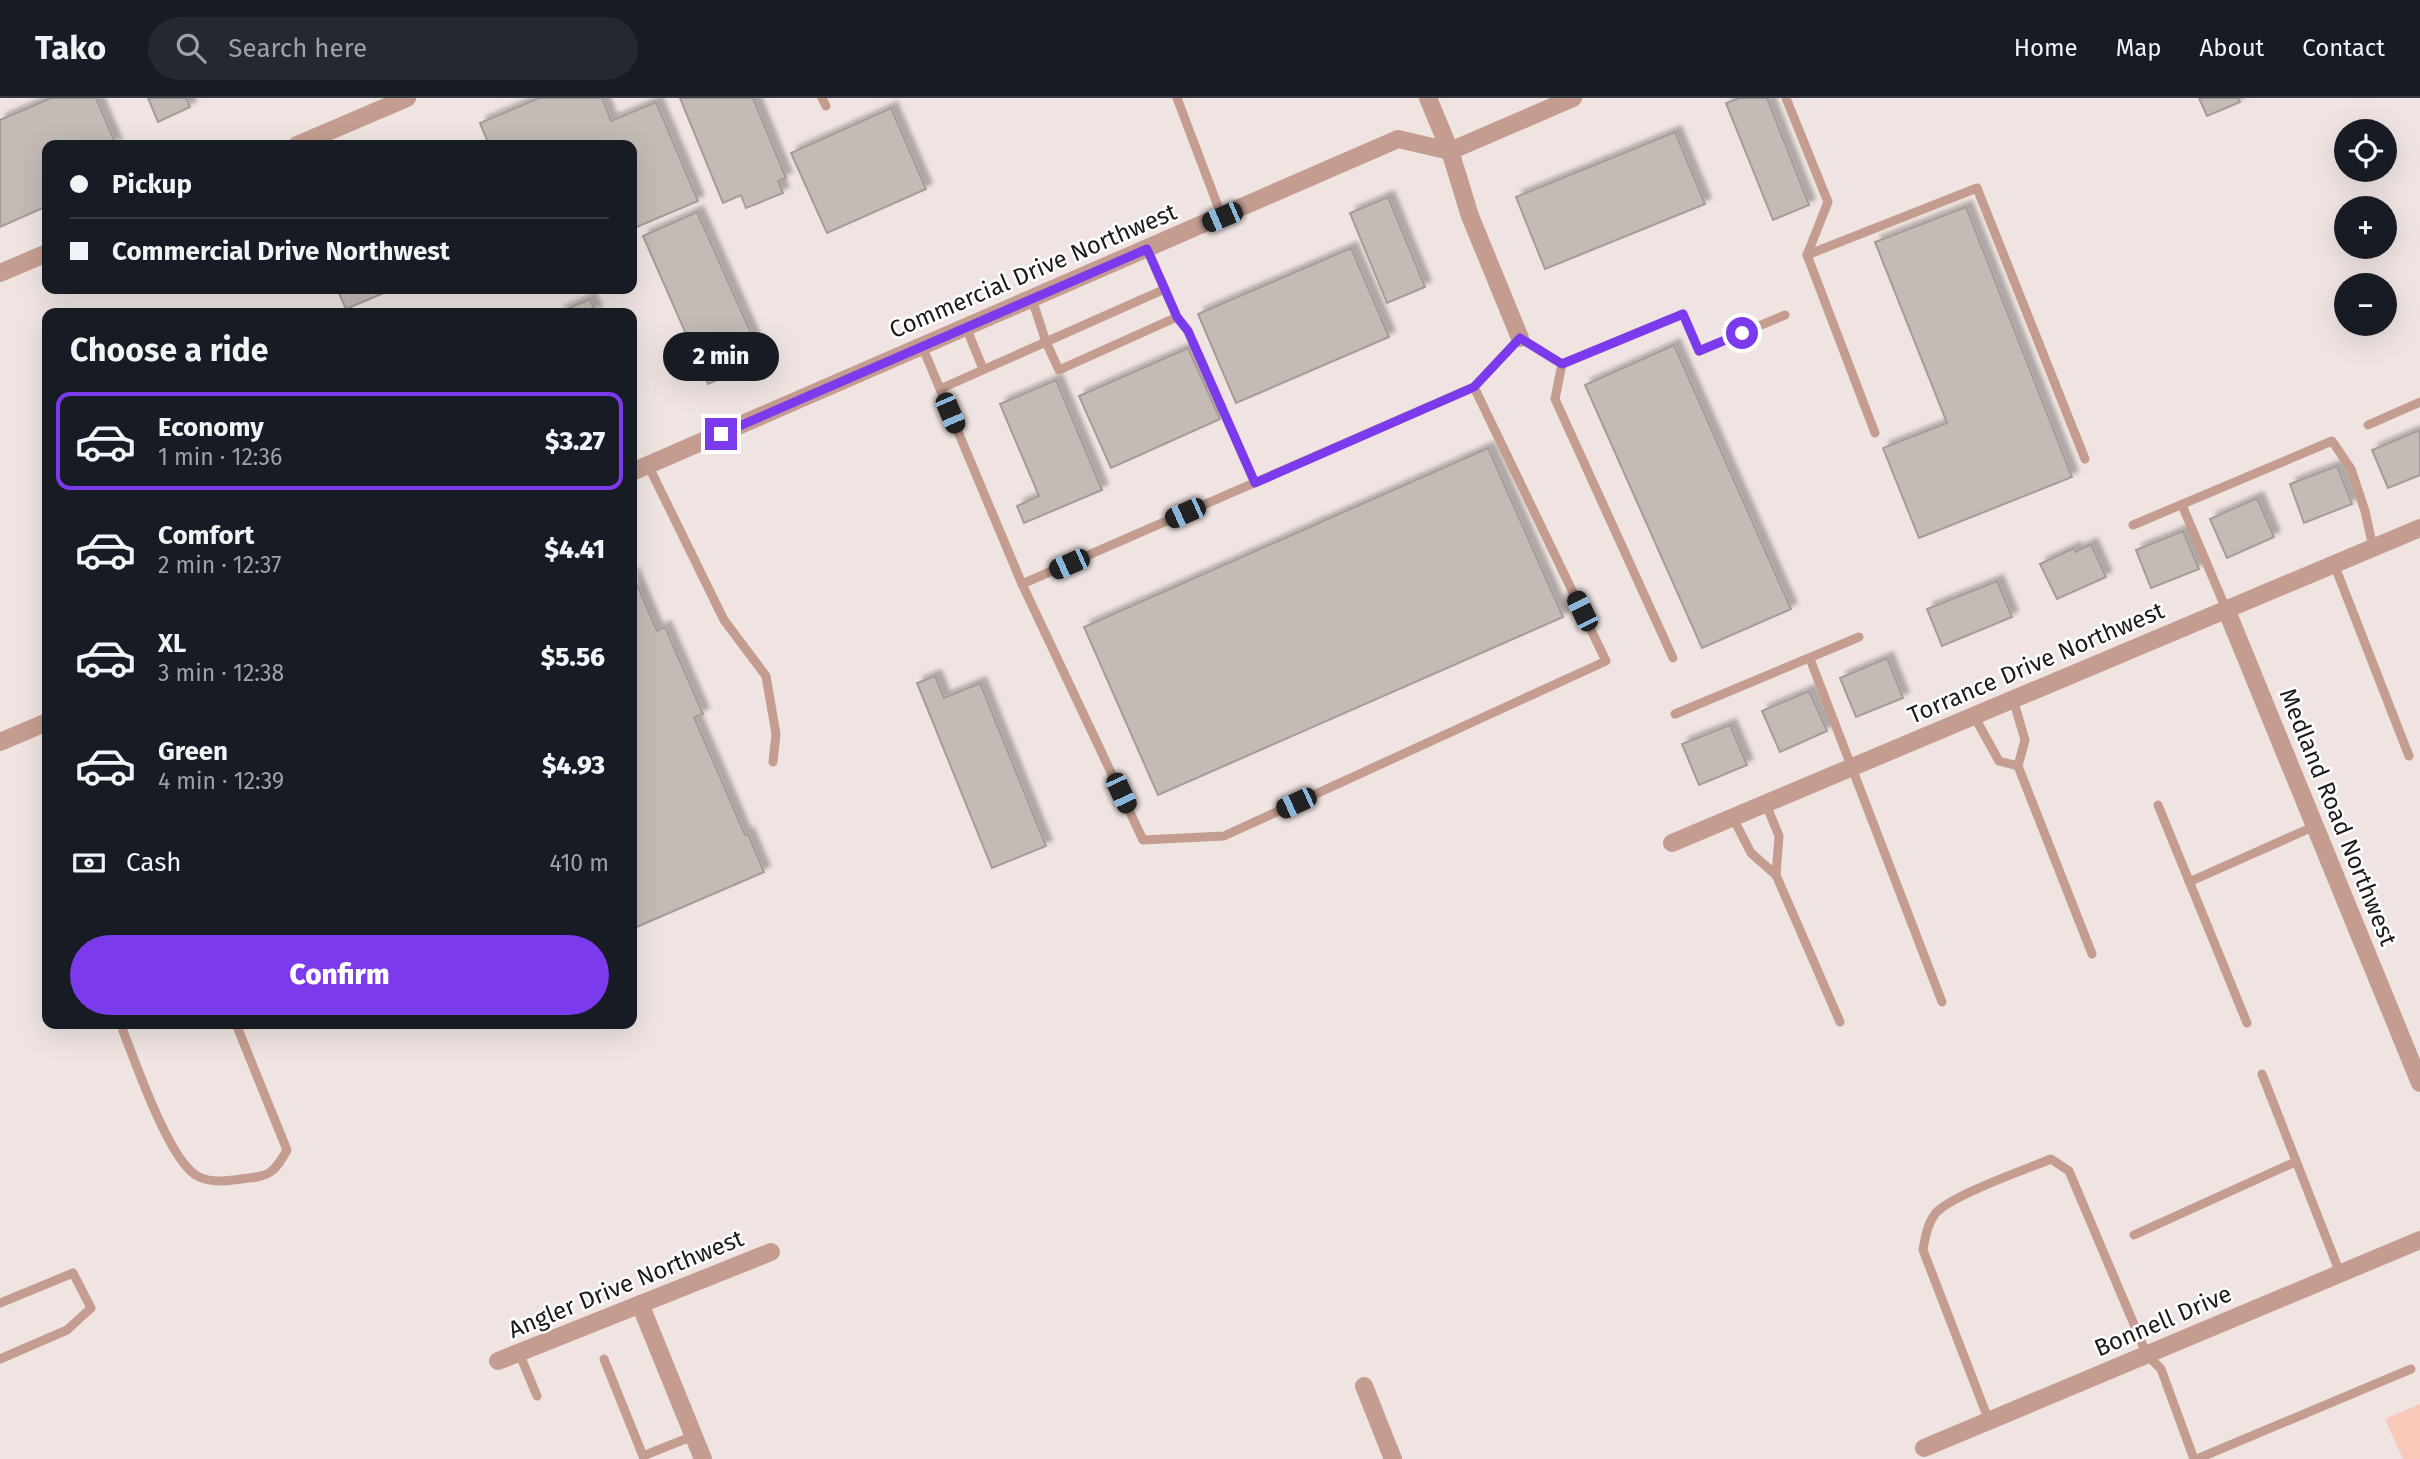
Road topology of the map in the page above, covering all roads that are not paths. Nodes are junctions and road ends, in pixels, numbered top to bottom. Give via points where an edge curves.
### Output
1 (407, 98) edge
2 (1177, 98) edge
3 (1428, 98) edge
4 (1573, 98) edge
5 (1786, 98) edge
6 (309, 140) edge
7 (1450, 151) junction
8 (1222, 217) junction
9 (1147, 249) junction
10 (42, 255) edge
11 (1807, 255) junction
12 (0, 274) edge
13 (1164, 289) junction
14 (1032, 299) junction
15 (1785, 315) dead end
16 (1177, 317) junction
17 (967, 327) junction
18 (1520, 338) junction
19 (1046, 342) junction
20 (922, 346) junction
21 (1562, 364) junction
22 (983, 369) junction
23 (1474, 387) junction
24 (940, 388) junction
25 (2420, 402) edge
26 (2368, 425) dead end
27 (1875, 433) dead end
28 (2085, 459) dead end
29 (640, 469) edge
30 (1255, 483) junction
31 (2182, 505) junction
32 (2133, 525) dead end
33 (2420, 528) edge
34 (2373, 547) junction
35 (2334, 564) junction
36 (1023, 584) junction
37 (2227, 609) junction
38 (1859, 637) dead end
39 (1673, 658) dead end
40 (1810, 659) junction
41 (2013, 699) junction
42 (1675, 714) dead end
43 (1974, 716) junction
44 (42, 724) edge
45 (0, 742) edge
46 (2409, 756) dead end
47 (773, 762) dead end
48 (2018, 766) junction
49 (1850, 768) junction
50 (1766, 804) junction
51 (2158, 805) dead end
52 (1732, 818) junction
53 (2315, 826) junction
54 (1672, 843) dead end
55 (1776, 875) junction
56 (2189, 882) junction
57 (2092, 954) dead end
58 (1942, 1002) dead end
59 (1840, 1022) dead end
60 (2248, 1023) dead end
61 (123, 1029) edge
62 (238, 1029) edge
63 (2262, 1074) dead end
64 (2420, 1083) edge
65 (2295, 1161) junction
66 (2134, 1235) dead end
67 (2420, 1240) edge
68 (771, 1252) dead end
69 (2340, 1273) junction
70 (0, 1304) edge
71 (640, 1304) junction
72 (519, 1353) junction
73 (2147, 1354) junction
74 (0, 1359) edge
75 (604, 1360) dead end
76 (498, 1361) dead end
77 (2411, 1369) dead end
78 (1364, 1386) dead end
79 (537, 1396) dead end
80 (1989, 1421) junction
81 (694, 1436) junction
82 (1924, 1448) dead end
83 (644, 1458) edge
84 (703, 1459) edge
85 (1393, 1459) edge
86 (2196, 1459) edge

1 - 6 street
2 - 8 lane
3 - 7 street
4 - 7 street
5 - 11 lane via 1828,202
7 - 8 street, Commercial Drive Northwest via 1398,139
7 - 18 street via 1470,216
8 - 9 street, Commercial Drive Northwest
9 - 13 lane
9 - 14 street, Commercial Drive Northwest
10 - 12 street
11 - 27 lane
11 - 28 lane via 1977,188
13 - 16 lane
13 - 19 lane
14 - 17 street, Commercial Drive Northwest
14 - 19 lane
15 - 21 lane via 1699,351 1683,314
16 - 19 lane via 1059,370
16 - 30 lane via 1188,331
17 - 20 street, Commercial Drive Northwest
17 - 22 lane
18 - 21 lane
18 - 23 lane
19 - 22 lane
20 - 24 lane
20 - 29 street, Commercial Drive Northwest
21 - 39 lane via 1555,399
22 - 24 lane
23 - 30 lane
23 - 36 lane via 1606,661 1224,836 1143,840
24 - 36 lane
25 - 26 lane
29 - 47 lane via 724,621 765,676 776,734
30 - 36 lane
31 - 32 lane
31 - 34 lane via 2332,441 2351,469
31 - 37 lane
33 - 34 street, Torrance Drive Northwest
34 - 35 street, Torrance Drive Northwest
35 - 37 street, Torrance Drive Northwest
35 - 46 lane
37 - 41 street, Torrance Drive Northwest
37 - 53 street, Medland Road Northwest
38 - 40 lane
40 - 42 lane
40 - 49 lane
41 - 43 street, Torrance Drive Northwest
41 - 48 lane via 2025,740
43 - 48 lane via 1999,761
43 - 49 street, Torrance Drive Northwest
44 - 45 street
48 - 57 lane
49 - 50 street, Torrance Drive Northwest
49 - 58 lane
50 - 52 street, Torrance Drive Northwest
50 - 55 lane via 1779,836
51 - 56 lane
52 - 54 street, Torrance Drive Northwest
52 - 55 lane via 1751,853
53 - 56 lane
53 - 64 street, Medland Road Northwest
55 - 59 lane
56 - 60 lane
61 - 62 lane via 178,1158 197,1177 217,1182 276,1170 287,1150
63 - 65 lane
65 - 66 lane
65 - 69 lane
67 - 69 street, Bonnell Drive
68 - 71 street, Angler Drive Northwest
69 - 73 street, Bonnell Drive
70 - 74 lane via 73,1273 91,1308 67,1330
71 - 72 street, Angler Drive Northwest
71 - 81 street
72 - 76 street, Angler Drive Northwest
72 - 79 lane
73 - 80 street, Bonnell Drive
73 - 80 lane via 2069,1171 2051,1158 1951,1202 1936,1213 1926,1231 1923,1251
73 - 86 lane via 2161,1369
75 - 83 lane
77 - 86 lane
78 - 85 street
80 - 82 street, Bonnell Drive
81 - 83 lane
81 - 84 street

